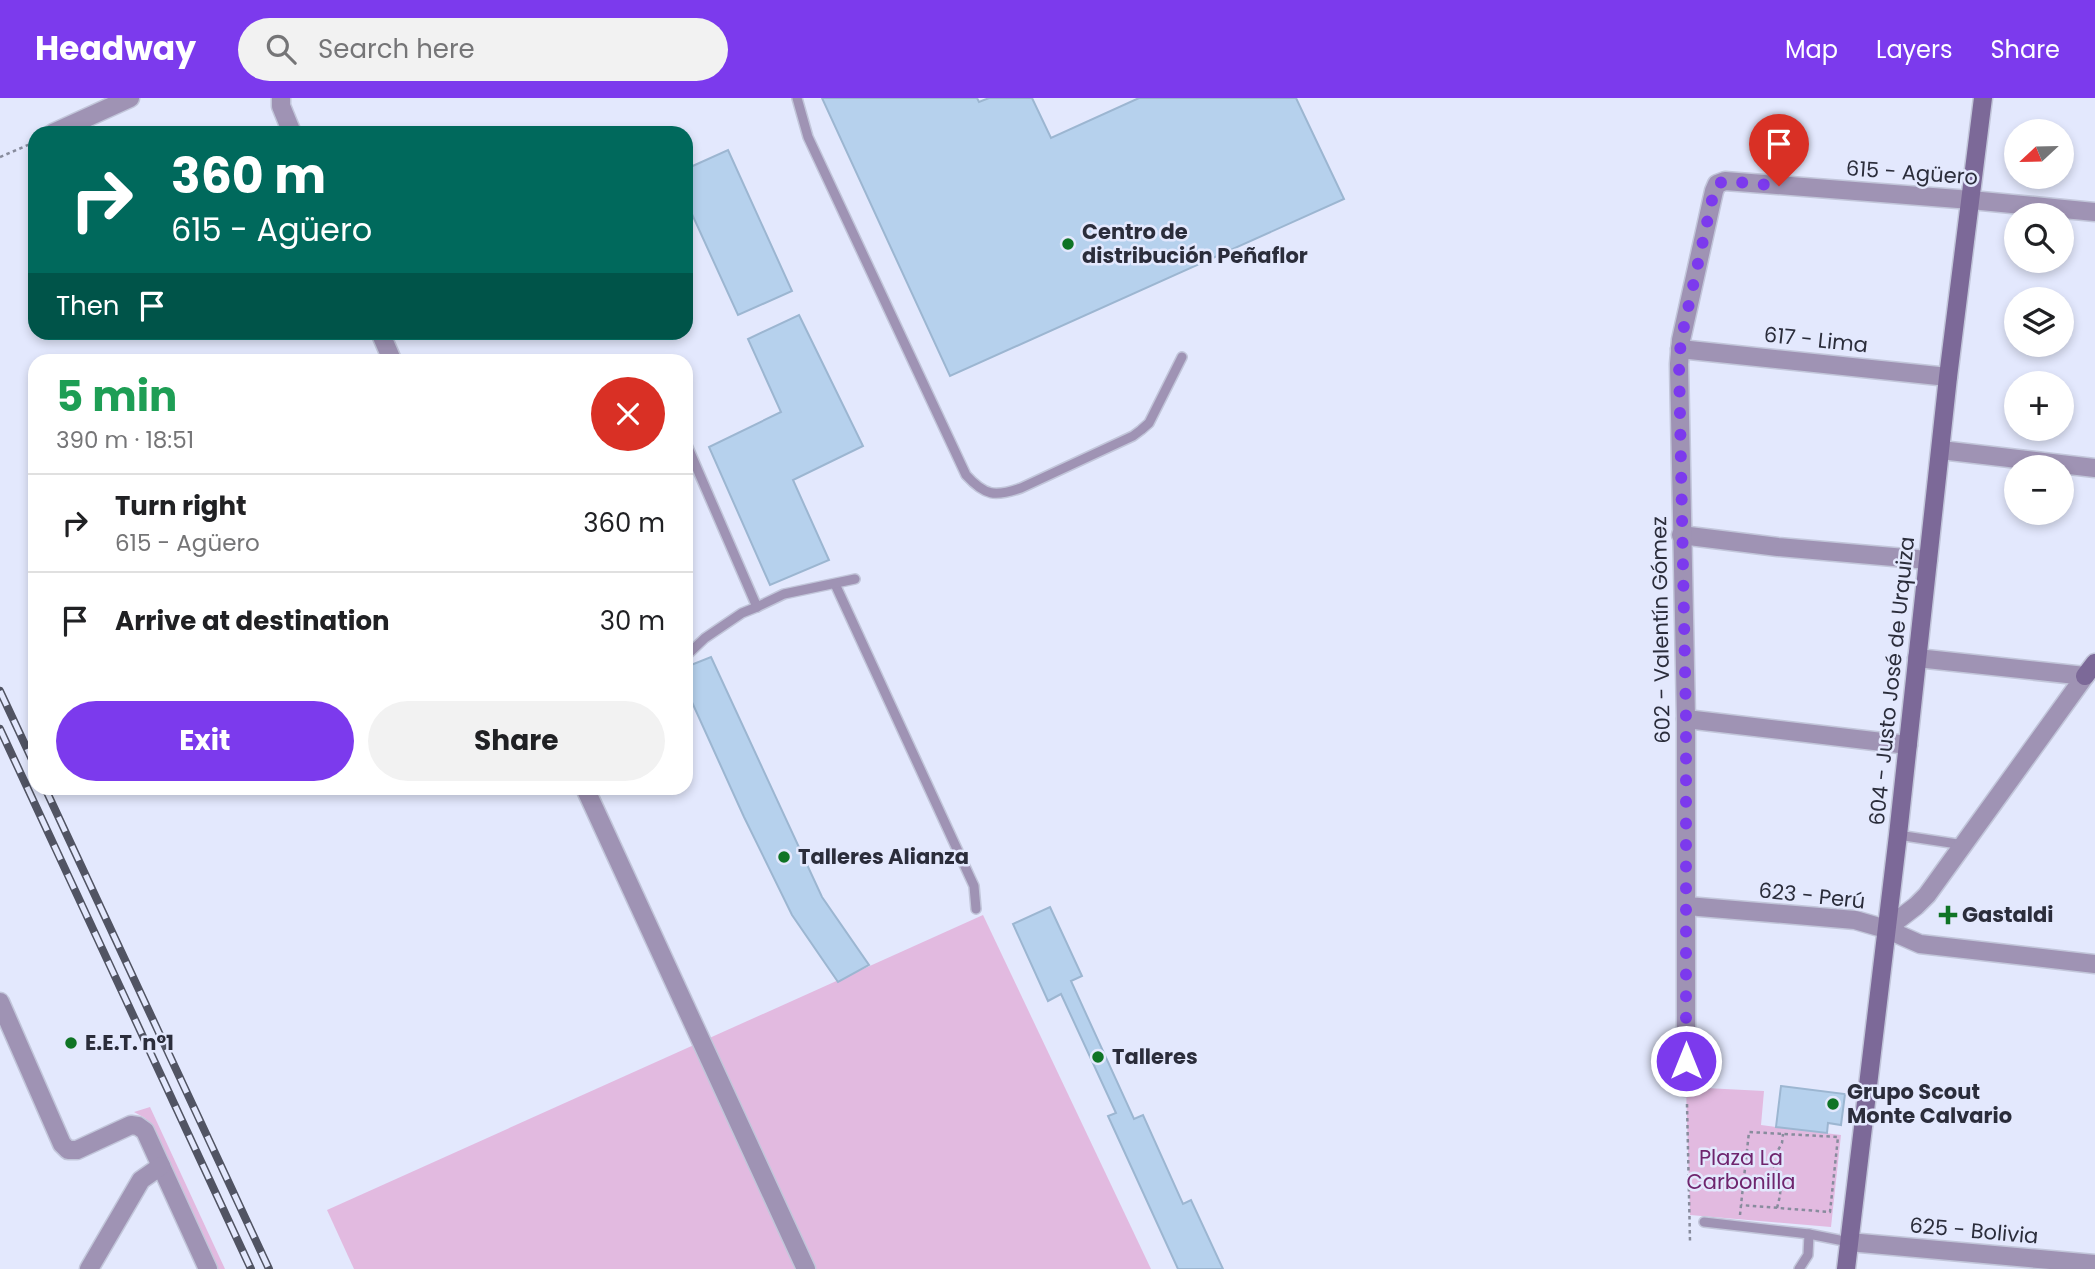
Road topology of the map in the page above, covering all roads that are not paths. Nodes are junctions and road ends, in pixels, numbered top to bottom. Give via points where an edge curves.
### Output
1 (130, 98) edge
2 (281, 98) edge
3 (797, 98) edge
4 (1983, 98) edge
5 (68, 126) edge
6 (289, 126) edge
7 (1725, 181) joint
8 (1971, 200) junction
9 (2095, 212) edge
10 (1680, 349) junction
11 (1182, 357) dead end
12 (1948, 377) junction
13 (1941, 450) junction
14 (693, 459) edge
15 (2095, 468) edge
16 (1681, 535) junction
17 (1928, 560) junction
18 (855, 579) dead end
19 (835, 584) junction
20 (757, 607) junction
21 (693, 649) edge
22 (1917, 658) junction
23 (2092, 672) edge
24 (1686, 719) junction
25 (1908, 745) junction
26 (588, 795) edge
27 (1898, 835) junction
28 (1964, 845) junction
29 (1687, 906) junction
30 (976, 909) dead end
31 (1886, 929) junction
32 (2095, 964) edge
33 (0, 1002) edge
34 (0, 1040) edge
35 (21, 1052) junction
36 (1686, 1087) road end
37 (161, 1166) junction
38 (1703, 1222) dead end
39 (1809, 1234) junction
40 (1849, 1242) junction
41 (2095, 1265) edge
42 (89, 1269) edge
43 (208, 1269) edge
44 (806, 1269) edge
45 (1799, 1269) edge
46 (1846, 1269) edge

1 - 5 street
2 - 6 street
3 - 11 lane via 814,150 966,475 978,489 1005,494 1133,436 1149,423
4 - 8 main road, 604 - Justo José de Urquiza
7 - 8 street, 615 - Agüero
7 - 10 street, 602 - Valentín Gómez via 1714,191
8 - 9 street, 615 - Agüero
8 - 12 main road, 604 - Justo José de Urquiza
10 - 12 street, 617 - Lima
10 - 16 street, 602 - Valentín Gómez
12 - 13 main road, 604 - Justo José de Urquiza
13 - 15 street
13 - 17 main road, 604 - Justo José de Urquiza
14 - 20 lane
16 - 17 street
16 - 24 street, 602 - Valentín Gómez
17 - 22 main road, 604 - Justo José de Urquiza
18 - 19 lane
19 - 20 lane via 785,594
19 - 30 lane via 974,886
20 - 21 lane
22 - 23 street
22 - 25 main road, 604 - Justo José de Urquiza
23 - 28 street
24 - 25 street
24 - 29 street, 602 - Valentín Gómez
25 - 27 main road, 604 - Justo José de Urquiza
26 - 44 street
27 - 28 lane
27 - 31 main road, 604 - Justo José de Urquiza
28 - 31 street via 1927,895
29 - 31 street, 623 - Perú via 1856,920
29 - 36 street, 602 - Valentín Gómez
31 - 32 street, 623 - Perú via 1920,944
31 - 40 main road, 604 - Justo José de Urquiza
33 - 35 street
34 - 35 street
35 - 37 street via 68,1150 138,1126
37 - 42 street via 141,1180
37 - 43 street
38 - 39 lane
39 - 40 lane
39 - 45 lane via 1808,1255
40 - 41 street, 625 - Bolivia
40 - 46 main road, 604 - Justo José de Urquiza

